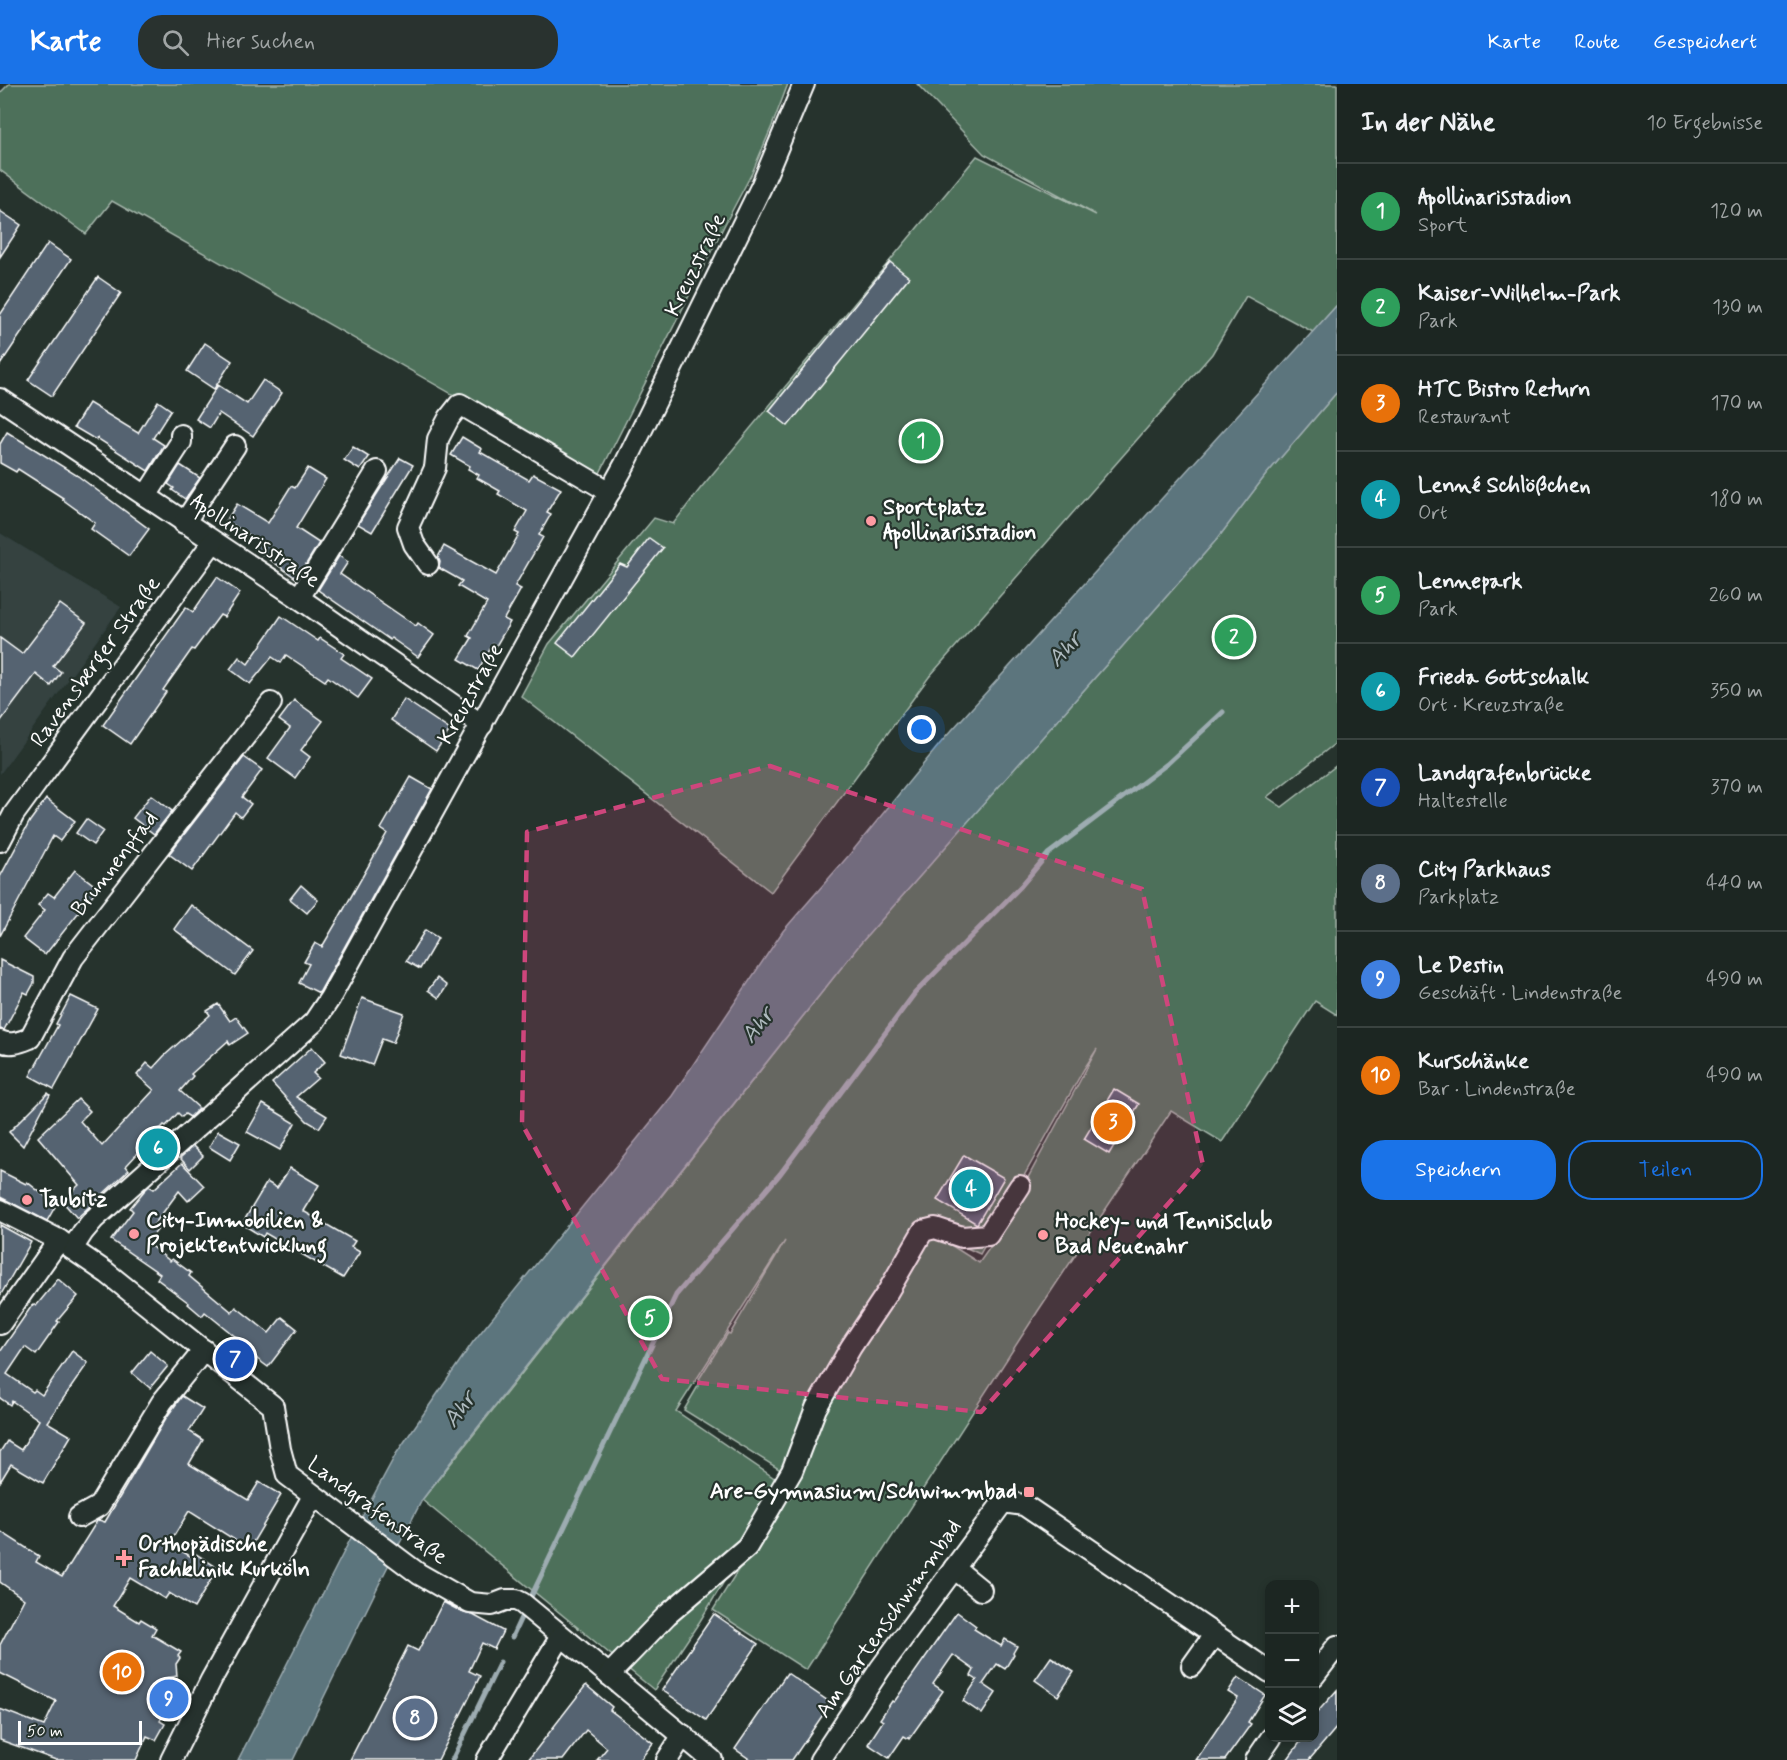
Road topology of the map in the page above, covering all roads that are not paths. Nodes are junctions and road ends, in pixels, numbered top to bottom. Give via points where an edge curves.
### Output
1 (804, 84) edge
2 (0, 399) edge
3 (181, 435) dead end
4 (235, 446) dead end
5 (377, 471) dead end
6 (610, 492) junction
7 (146, 496) junction
8 (184, 523) junction
9 (213, 542) junction
10 (428, 564) dead end
11 (299, 598) junction
12 (271, 703) dead end
13 (482, 725) junction
14 (0, 841) edge
15 (0, 1041) edge
16 (1020, 1186) dead end
17 (0, 1210) edge
18 (65, 1244) junction
19 (0, 1324) edge
20 (204, 1350) junction
21 (313, 1496) junction
22 (79, 1516) dead end
23 (954, 1568) junction
24 (981, 1590) dead end
25 (1214, 1635) junction
26 (561, 1636) junction
27 (1334, 1657) edge
28 (1192, 1666) dead end
29 (1265, 1669) edge
30 (1319, 1671) edge
31 (609, 1675) junction
32 (683, 1735) junction
33 (1268, 1742) edge
34 (171, 1760) edge
35 (487, 1760) edge
36 (667, 1760) edge
37 (712, 1760) edge
38 (820, 1760) edge
39 (1256, 1760) edge

1 - 6 street, Kreuzstraße via 760,187
2 - 7 street, Apollinarisstraße
3 - 7 street
4 - 8 street
5 - 11 street
6 - 10 street via 460,404 438,439 435,468 408,527
6 - 13 street, Kreuzstraße
7 - 8 street, Apollinarisstraße
8 - 9 street, Apollinarisstraße
9 - 11 street, Apollinarisstraße
9 - 14 street, Ravensberger Straße via 14,814
11 - 13 street, Apollinarisstraße
12 - 15 street, Brunnenpfad via 73,958 30,1038 15,1044
13 - 18 street, Kreuzstraße via 314,1022 83,1232
16 - 31 street via 988,1235 962,1237 935,1228 923,1231 816,1408 792,1471 747,1547 668,1615
17 - 18 street, Landgrafenstraße
18 - 19 street, Kreuzstraße
18 - 20 street, Landgrafenstraße
20 - 21 street, Landgrafenstraße via 273,1406 287,1476
20 - 22 street via 162,1402 99,1506
21 - 26 street, Landgrafenstraße via 418,1574 470,1603 492,1605 516,1600
21 - 34 street
23 - 24 street
23 - 25 street, Am Gartenschwimmbad via 1003,1502 1024,1505
23 - 38 street, Am Gartenschwimmbad
25 - 28 street
25 - 29 street, Am Gartenschwimmbad
26 - 31 street, Landgrafenstraße
26 - 35 street
27 - 30 street
31 - 32 street, Landgrafenstraße
32 - 36 street
32 - 37 street, Landgrafenstraße
33 - 39 street

